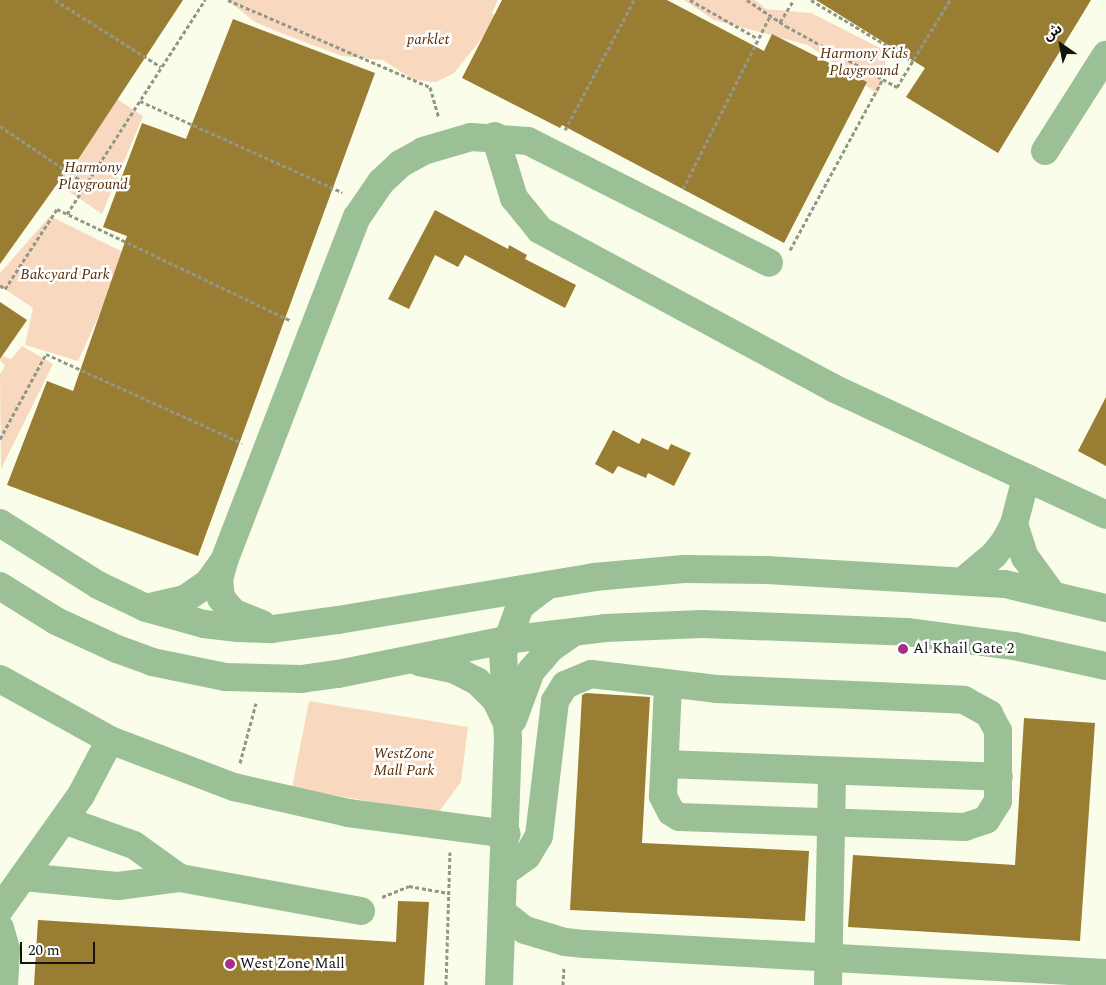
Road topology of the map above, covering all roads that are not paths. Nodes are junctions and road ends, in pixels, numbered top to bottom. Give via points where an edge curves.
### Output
1 (1102, 69) edge
2 (495, 136) junction
3 (1045, 151) dead end
4 (769, 263) road end
5 (1026, 478) junction
6 (1106, 515) edge
7 (0, 523) edge
8 (1014, 524) junction
9 (224, 560) junction
10 (963, 581) junction
11 (549, 584) junction
12 (0, 586) edge
13 (1052, 594) junction
14 (146, 608) junction
15 (1106, 608) edge
16 (272, 629) junction
17 (576, 631) junction
18 (505, 640) junction
19 (410, 660) junction
20 (1106, 666) edge
21 (0, 679) edge
22 (668, 685) junction
23 (508, 739) junction
24 (110, 740) junction
25 (664, 764) junction
26 (832, 770) junction
27 (999, 777) junction
28 (64, 820) junction
29 (832, 822) junction
30 (507, 834) junction
31 (505, 872) junction
32 (23, 877) junction
33 (180, 878) junction
34 (0, 909) edge
35 (361, 911) road end
36 (503, 913) junction
37 (0, 928) edge
38 (830, 958) junction
39 (1106, 973) edge
40 (4, 985) edge
41 (499, 985) edge
42 (828, 985) edge

1 - 3 street
2 - 4 street via 528,141 554,152
2 - 5 street via 514,198 540,230 833,388
2 - 9 street via 447,141 400,164 365,202 263,453
5 - 6 street
5 - 8 street
7 - 14 street via 98,585
8 - 10 street via 994,556
8 - 13 street via 1025,557
9 - 14 street via 208,582 191,595 173,604
9 - 16 street via 218,589 226,606
10 - 11 street via 767,570 684,569
10 - 13 street
11 - 16 street
11 - 18 street via 520,606
12 - 19 street via 56,621 126,652 188,671 263,679 338,674
13 - 15 street
14 - 16 street via 204,624
17 - 18 street
17 - 20 street via 702,624 907,632 1014,646
17 - 23 street via 551,648 531,670 519,698
18 - 19 street
18 - 23 street via 502,666
19 - 23 street via 452,669 477,681 496,700
21 - 24 street
22 - 25 street
22 - 27 street via 964,700 982,708 994,722 998,731
22 - 31 street via 591,674 565,685 555,701 539,836 527,856
23 - 30 street
24 - 28 street
24 - 30 street via 234,787 305,805
25 - 26 street
25 - 29 street via 663,796 671,812 679,817
26 - 27 street
26 - 29 street
27 - 29 street via 994,812 976,825
28 - 32 street
28 - 33 street via 134,845
29 - 38 street
30 - 31 street
31 - 36 street
32 - 33 street via 118,886
32 - 34 street
33 - 35 street
36 - 38 street via 524,930 564,942
36 - 41 street
37 - 40 street via 6,949
38 - 39 street
38 - 42 street

